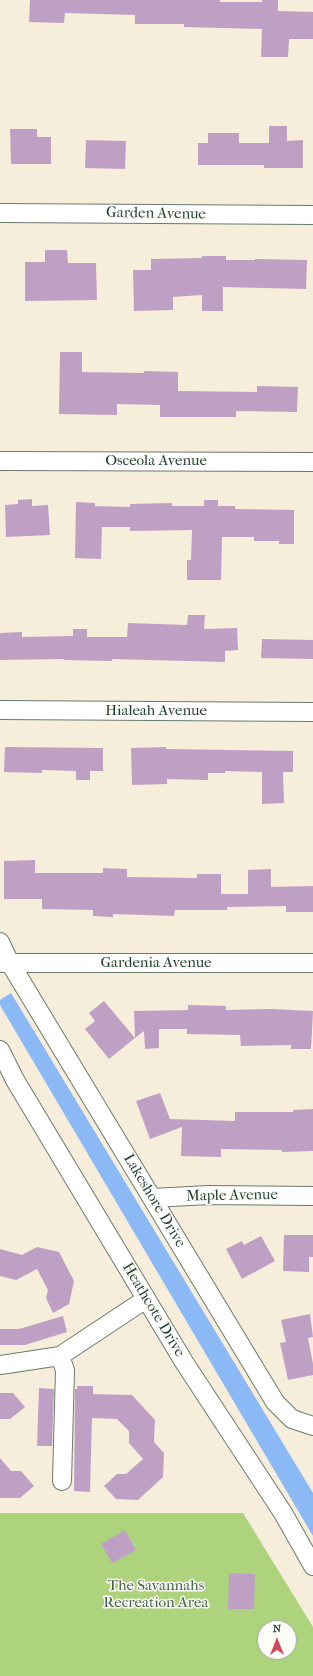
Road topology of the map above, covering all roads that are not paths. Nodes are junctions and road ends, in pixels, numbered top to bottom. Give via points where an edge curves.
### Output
1 (0, 213) edge
2 (313, 216) edge
3 (0, 460) edge
4 (313, 462) edge
5 (0, 710) edge
6 (313, 712) edge
7 (0, 942) edge
8 (5, 963) edge
9 (313, 963) edge
10 (0, 1050) edge
11 (313, 1196) edge
12 (152, 1198) junction
13 (146, 1299) junction
14 (60, 1356) junction
15 (0, 1365) edge
16 (312, 1426) edge
17 (62, 1481) dead end
18 (313, 1566) edge

1 - 2 street, Garden Avenue
3 - 4 street, Osceola Avenue
5 - 6 street, Hialeah Avenue
7 - 8 street, Lakeshore Drive
8 - 9 street, Gardenia Avenue
8 - 12 street, Lakeshore Drive
10 - 13 street, Heathcote Drive via 15,1080
11 - 12 street, Maple Avenue via 209,1195
12 - 16 street, Lakeshore Drive via 275,1402 292,1419
13 - 14 street
13 - 18 street, Heathcote Drive via 283,1513
14 - 15 street
14 - 17 street via 66,1370

